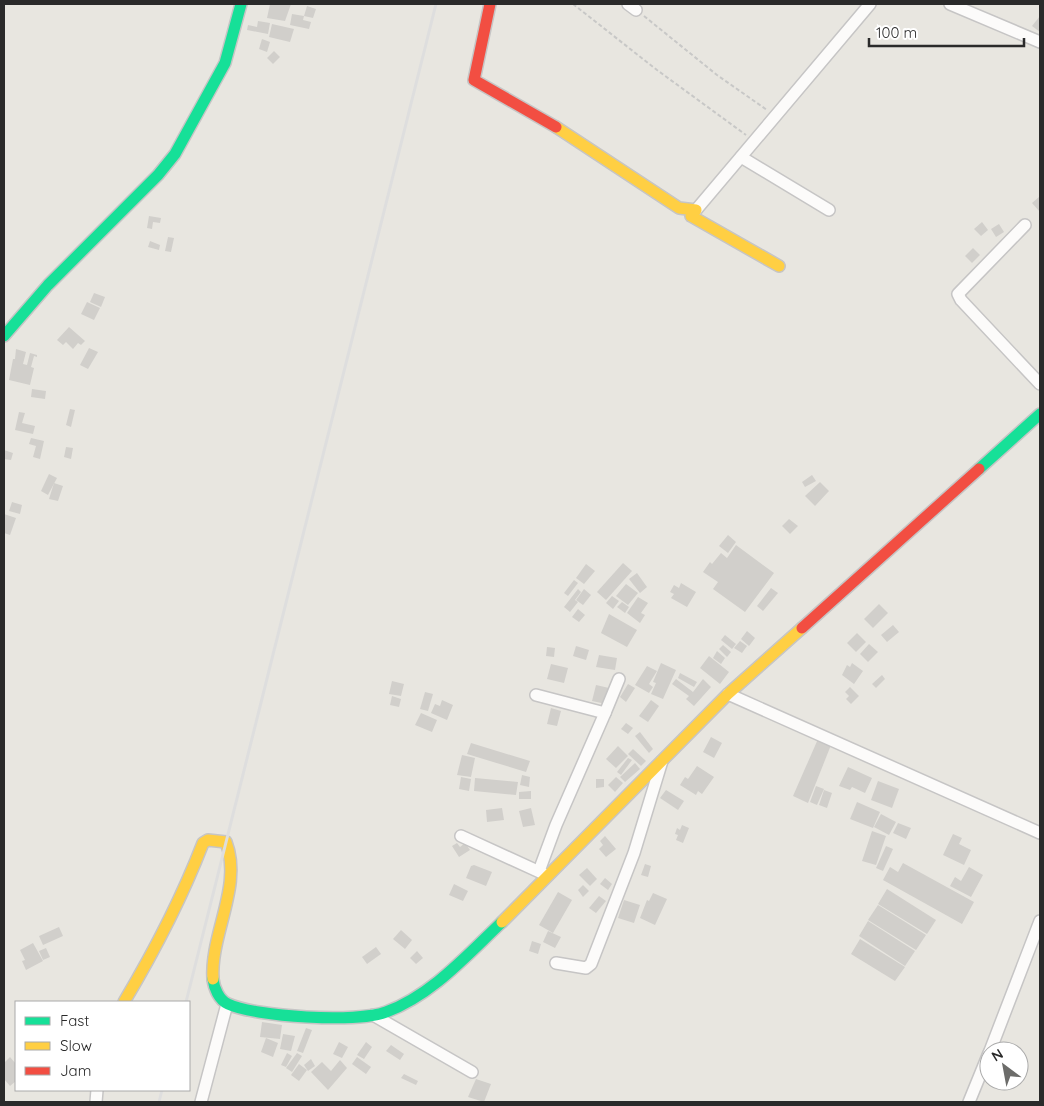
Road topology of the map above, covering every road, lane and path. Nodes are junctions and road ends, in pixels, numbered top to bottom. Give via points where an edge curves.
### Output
1 (241, 4) edge
2 (490, 4) edge
3 (573, 4) edge
4 (870, 4) edge
5 (950, 4) edge
6 (632, 7) edge
7 (1040, 42) edge
8 (776, 116) junction
9 (754, 141) junction
10 (741, 157) junction
11 (696, 210) junction
12 (829, 210) dead end
13 (1025, 225) dead end
14 (779, 266) dead end
15 (4, 336) edge
16 (1040, 384) edge
17 (1040, 414) edge
18 (619, 678) dead end
19 (728, 694) junction
20 (536, 695) dead end
21 (605, 713) junction
22 (663, 760) junction
23 (1040, 833) edge
24 (462, 836) dead end
25 (544, 873) junction
26 (1040, 921) edge
27 (556, 964) dead end
28 (125, 1001) edge
29 (227, 1004) junction
30 (373, 1015) junction
31 (993, 1041) edge
32 (472, 1072) dead end
33 (979, 1077) edge
34 (201, 1102) edge
35 (969, 1102) edge

1 - 15 street via 225,63 175,154 48,285
2 - 11 street via 474,80 558,128 680,208
3 - 9 path
4 - 8 street
5 - 7 street
6 - 8 path via 717,75
8 - 9 street
9 - 10 street
10 - 11 street
10 - 12 street
11 - 14 street via 691,216
13 - 16 street via 958,294
17 - 19 street
18 - 21 street
19 - 22 street
19 - 23 street
20 - 21 street
21 - 25 street via 556,825
22 - 25 street
22 - 27 street via 634,853 591,964 586,968
24 - 25 street
25 - 30 street via 445,976 400,1005
26 - 31 street
28 - 29 street via 161,940 203,843 212,840 226,842 231,850 229,880 213,965 214,985
29 - 30 street via 297,1017 338,1019
29 - 34 street
30 - 32 street
33 - 35 street

